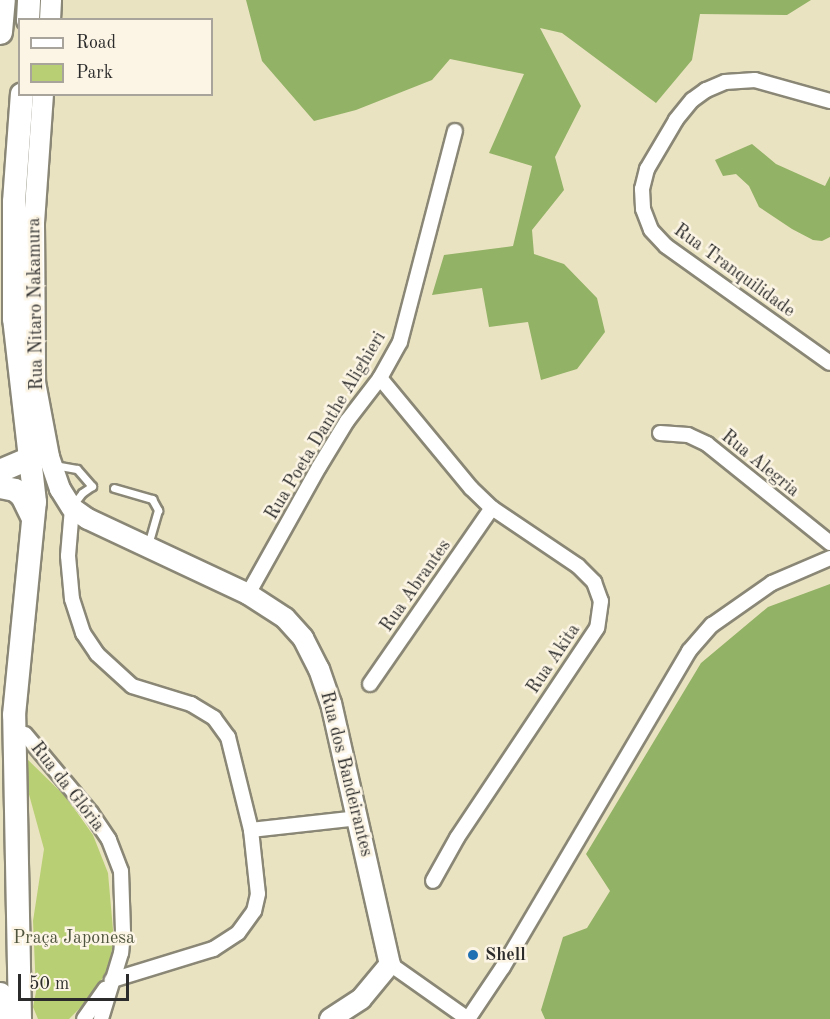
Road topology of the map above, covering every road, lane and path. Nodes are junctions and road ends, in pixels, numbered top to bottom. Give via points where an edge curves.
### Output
1 (3, 0) edge
2 (29, 0) edge
3 (51, 0) edge
4 (28, 18) edge
5 (50, 18) edge
6 (0, 32) edge
7 (22, 96) edge
8 (43, 96) edge
9 (830, 101) edge
10 (455, 132) dead end
11 (830, 363) edge
12 (380, 378) junction
13 (660, 433) dead end
14 (41, 462) junction
15 (0, 471) edge
16 (0, 487) edge
17 (114, 488) dead end
18 (72, 508) junction
19 (492, 508) junction
20 (34, 520) junction
21 (830, 543) edge
22 (148, 547) junction
23 (830, 558) edge
24 (248, 594) junction
25 (370, 684) dead end
26 (20, 724) junction
27 (358, 818) junction
28 (250, 830) junction
29 (433, 881) dead end
30 (390, 964) junction
31 (112, 980) junction
32 (0, 995) edge
33 (1, 1019) edge
34 (20, 1019) edge
35 (84, 1019) edge
36 (101, 1019) edge
37 (330, 1019) edge
38 (468, 1019) edge

1 - 6 highway
2 - 4 highway
3 - 5 main road
7 - 14 highway via 13,267 15,330
8 - 14 main road, Rua Nitaro Nakamura via 34,224 35,382
9 - 11 street, Rua Tranquilidade via 754,80 725,82 706,90 676,120 647,169 642,189 643,209 651,230 666,246
10 - 12 street, Rua Poeta Danthe Alighieri via 410,314
12 - 19 street, Rua Akita
12 - 24 street, Rua Poeta Danthe Alighieri via 347,421
13 - 21 street, Rua Alegria via 688,435 707,444
14 - 15 highway
14 - 18 main road, Rua Nitaro Nakamura
14 - 18 lane via 77,469 92,486
14 - 20 highway
16 - 20 highway via 22,496
17 - 22 lane via 152,499 158,510
18 - 22 main road, Rua dos Bandeirantes
18 - 28 street via 68,556 72,599 83,633 97,654 132,686 191,704 214,718 228,737
19 - 25 street, Rua Abrantes
19 - 29 street, Rua Akita via 578,566 594,582 601,602 597,628 457,838
20 - 26 highway via 20,635
22 - 24 main road, Rua dos Bandeirantes
23 - 38 street via 772,583 712,625 689,651
24 - 27 main road, Rua dos Bandeirantes via 285,618 303,638 319,669
26 - 31 street, Rua da Glória via 92,813 109,840 121,871 123,932
26 - 34 highway
27 - 28 street
27 - 30 main road, Rua dos Bandeirantes
28 - 31 street via 258,894 254,911 238,933 213,949
30 - 37 main road via 361,999
30 - 38 street
31 - 35 street
31 - 36 street, Rua da Glória
32 - 33 highway

